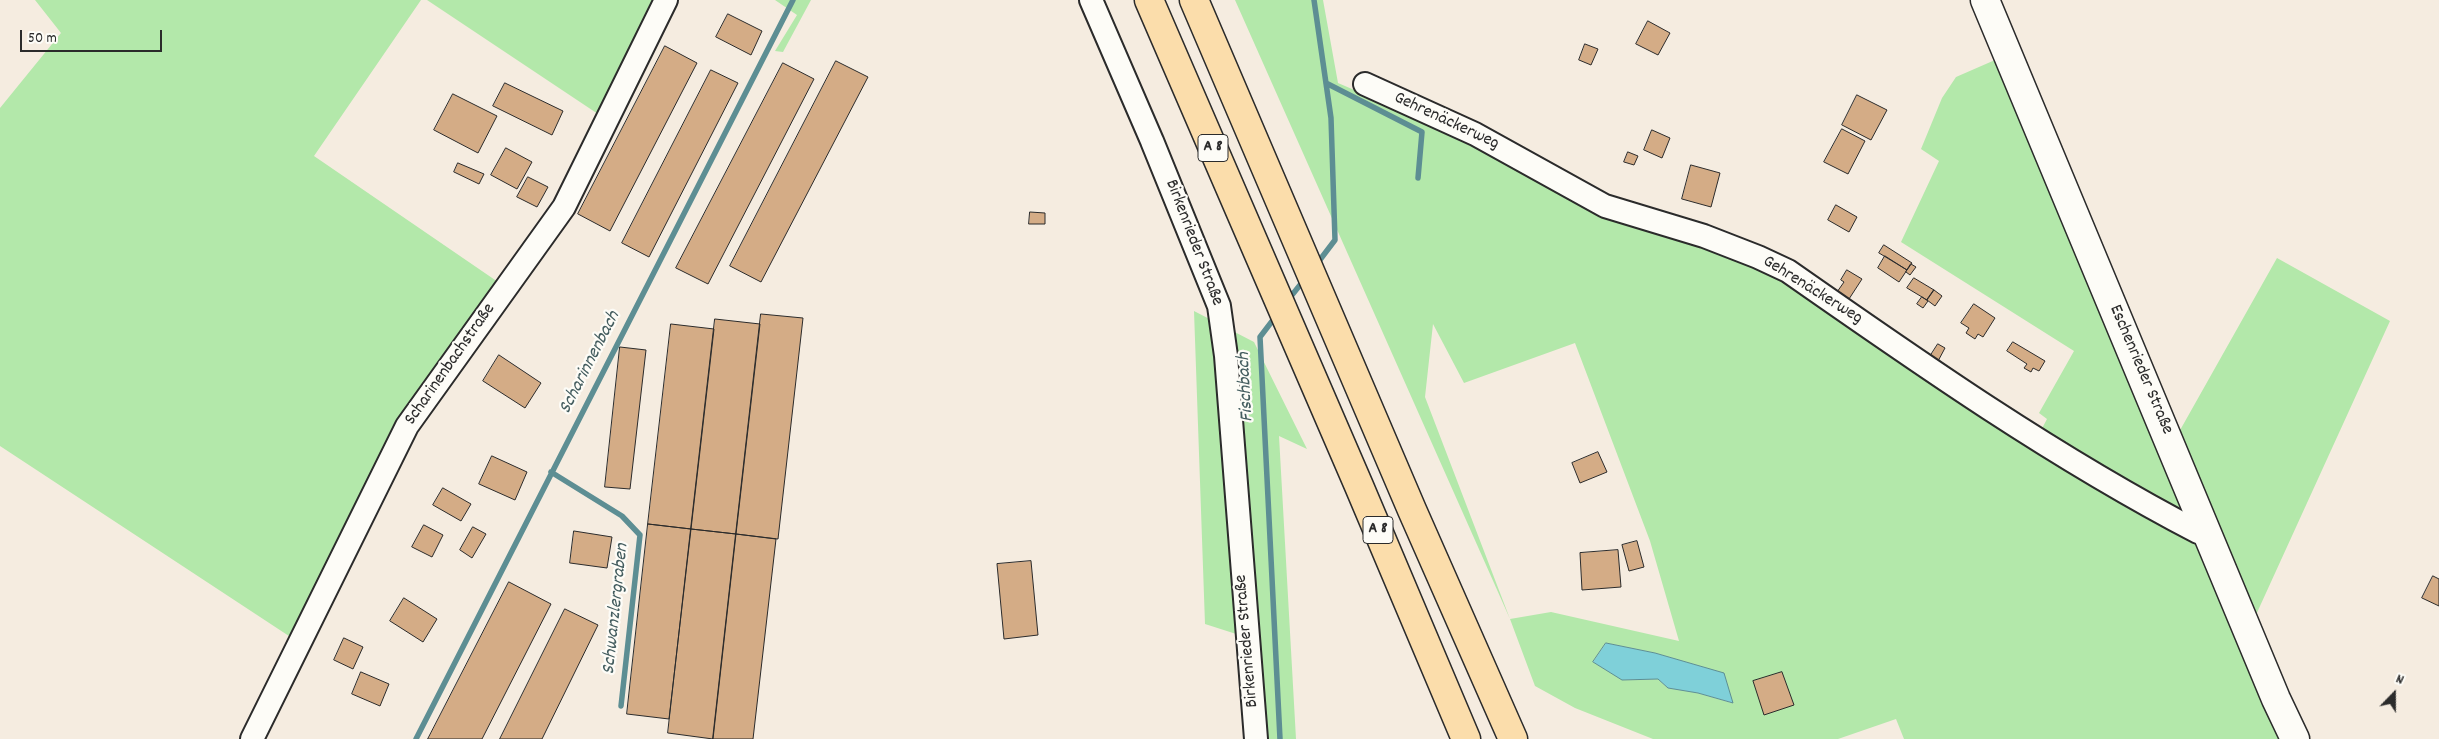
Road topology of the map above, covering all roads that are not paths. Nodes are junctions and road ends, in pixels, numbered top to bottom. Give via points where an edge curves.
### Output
1 (666, 0) edge
2 (1091, 0) edge
3 (1149, 0) edge
4 (1194, 0) edge
5 (1985, 0) edge
6 (1365, 84) dead end
7 (2208, 530) junction
8 (252, 739) edge
9 (1256, 739) edge
10 (1466, 739) edge
11 (1513, 739) edge
12 (2295, 739) edge

1 - 8 street, Scharinenbachstraße via 564,207 407,426
2 - 9 street, Birkenrieder Straße via 1219,306 1226,356
3 - 10 highway, A 8
4 - 11 highway, A 8
5 - 7 street, Eschenrieder Straße
6 - 7 street, Gehrenäckerweg via 1475,134 1605,206 1704,236 1788,271 2026,433 2138,501 2198,532
7 - 12 street, Eschenrieder Straße

